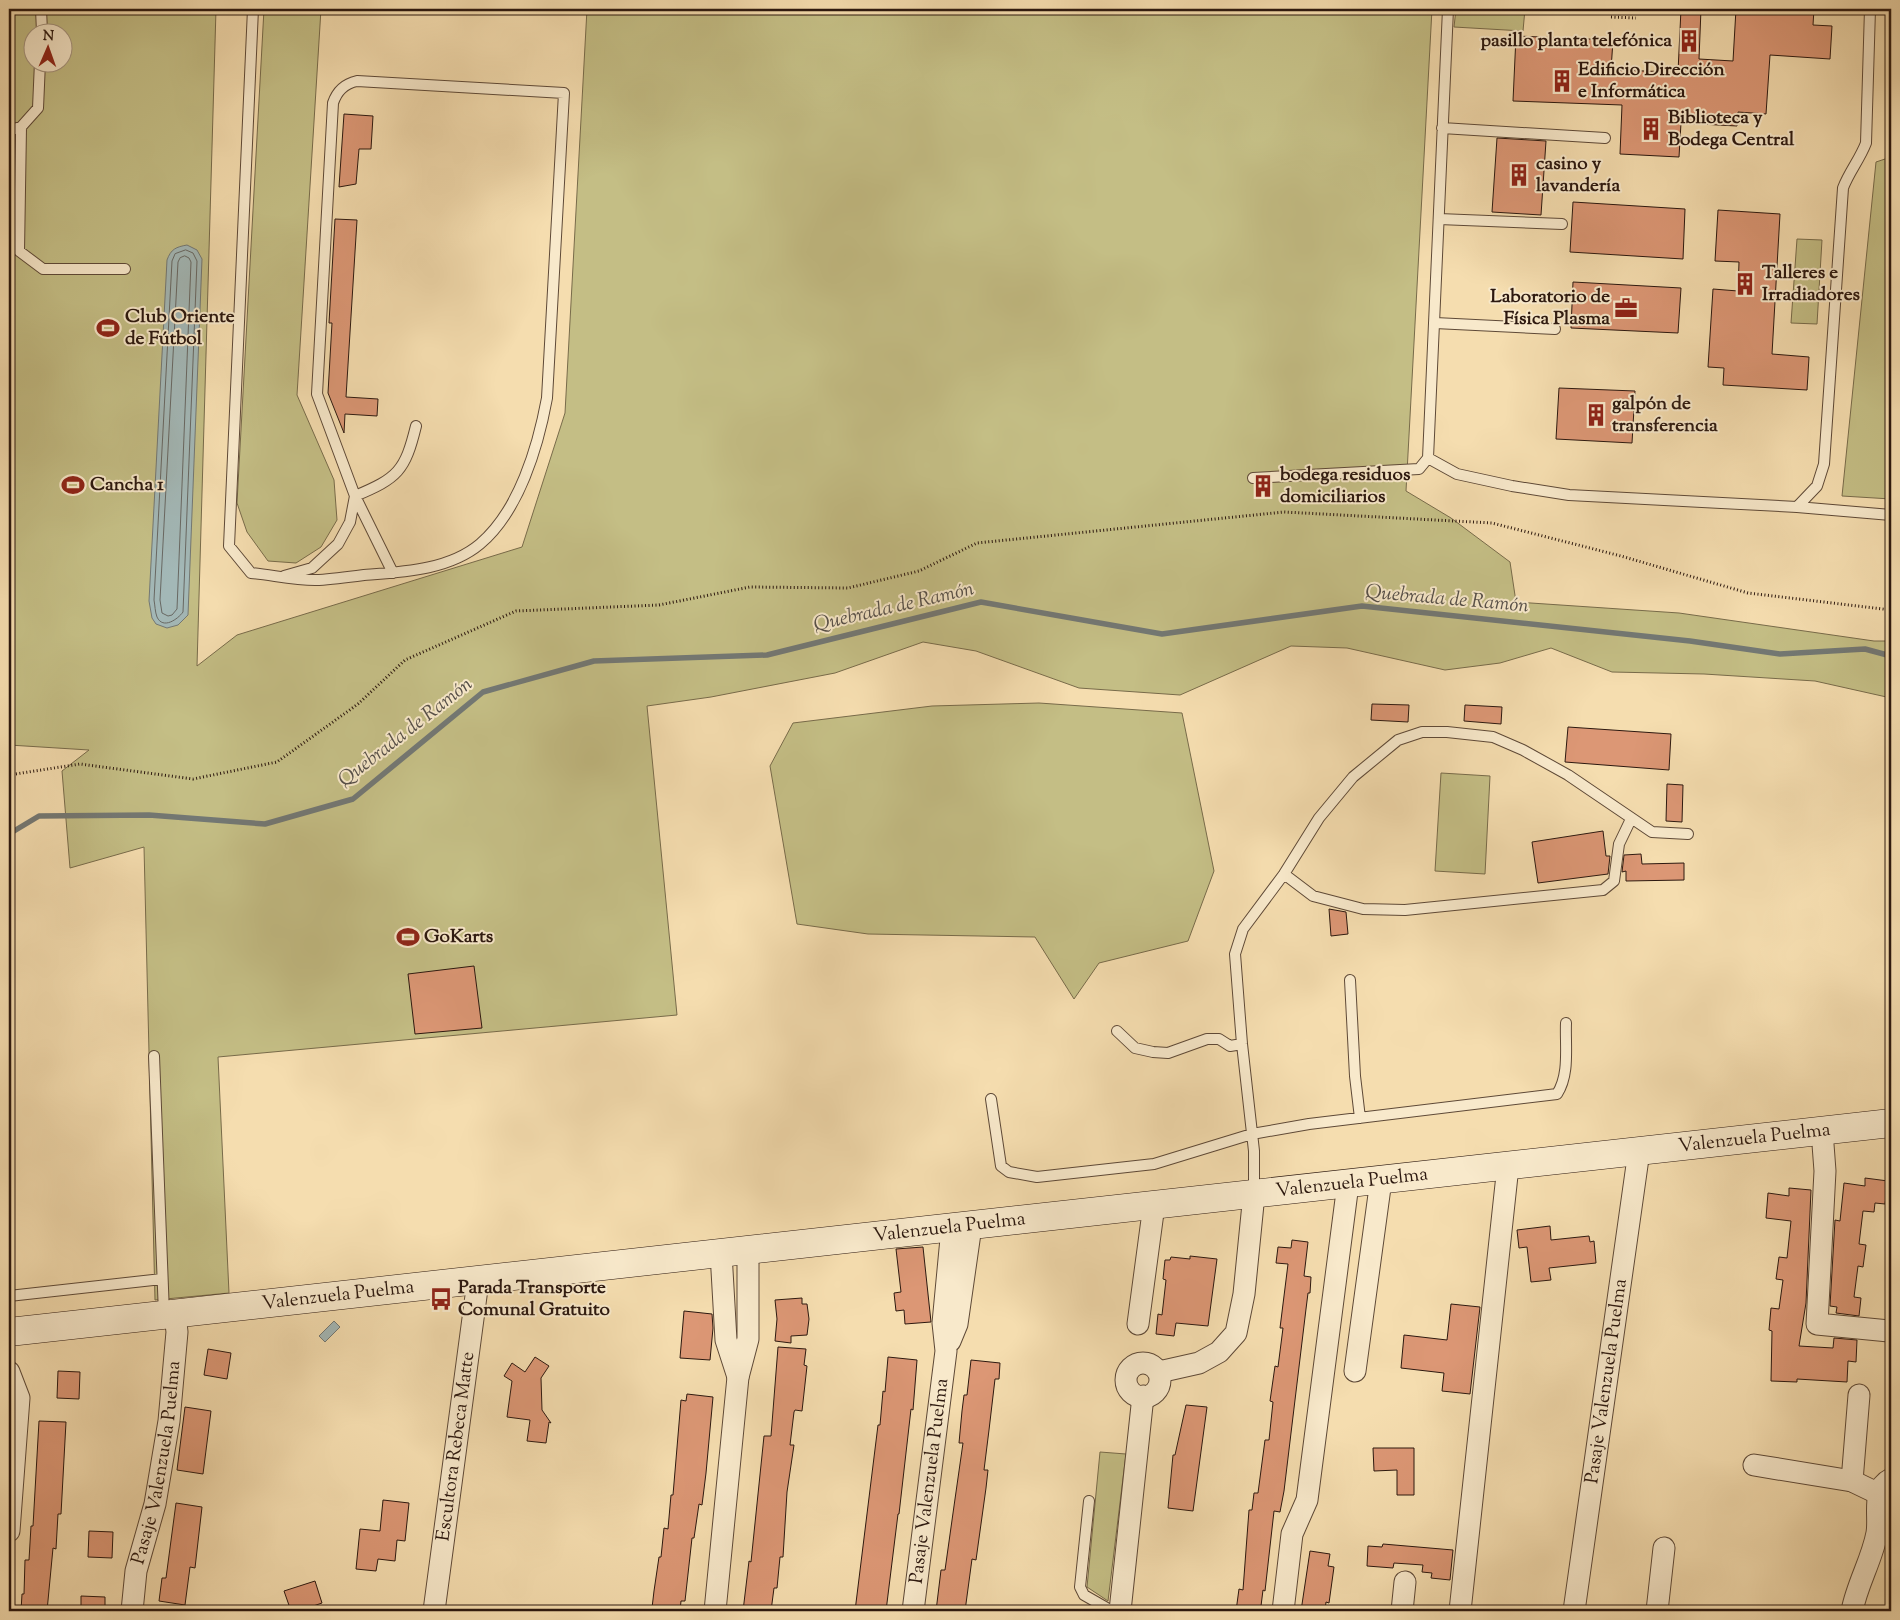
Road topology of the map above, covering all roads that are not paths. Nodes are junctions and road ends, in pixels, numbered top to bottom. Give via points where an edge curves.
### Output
1 (41, 9) edge
2 (253, 9) edge
3 (1448, 9) edge
4 (1870, 9) edge
5 (42, 22) edge
6 (40, 72) edge
7 (21, 127) junction
8 (1442, 128) junction
9 (9, 130) edge
10 (1606, 138) dead end
11 (1439, 218) junction
12 (1562, 224) dead end
13 (125, 269) dead end
14 (1435, 323) junction
15 (1555, 329) dead end
16 (416, 426) dead end
17 (1428, 458) junction
18 (1253, 478) dead end
19 (355, 496) junction
20 (1797, 507) junction
21 (1891, 515) edge
22 (393, 573) junction
23 (284, 576) junction
24 (1631, 819) junction
25 (1688, 834) dead end
26 (1284, 874) junction
27 (1350, 980) dead end
28 (1566, 1023) dead end
29 (1117, 1031) dead end
30 (1242, 1044) junction
31 (154, 1056) dead end
32 (991, 1099) dead end
33 (1360, 1118) junction
34 (1891, 1123) edge
35 (1822, 1131) junction
36 (1252, 1134) junction
37 (1639, 1151) junction
38 (1508, 1166) junction
39 (1381, 1180) junction
40 (1348, 1184) junction
41 (1254, 1194) junction
42 (1154, 1205) junction
43 (962, 1227) junction
44 (748, 1250) junction
45 (721, 1253) junction
46 (162, 1279) junction
47 (478, 1281) junction
48 (9, 1296) edge
49 (170, 1315) junction
50 (1138, 1324) dead end
51 (1889, 1331) dead end
52 (9, 1332) edge
53 (1355, 1370) dead end
54 (9, 1372) edge
55 (1159, 1372) junction
56 (738, 1377) junction
57 (1859, 1395) dead end
58 (1142, 1396) junction
59 (1754, 1465) dead end
60 (1852, 1481) junction
61 (1885, 1487) edge
62 (1088, 1501) dead end
63 (9, 1531) edge
64 (1664, 1548) dead end
65 (1405, 1582) dead end
66 (132, 1611) edge
67 (434, 1611) edge
68 (715, 1611) edge
69 (913, 1611) edge
70 (1112, 1611) edge
71 (1120, 1611) edge
72 (1283, 1611) edge
73 (1402, 1611) edge
74 (1460, 1611) edge
75 (1574, 1611) edge
76 (1657, 1611) edge
77 (1852, 1611) edge

1 - 5 lane
2 - 23 lane via 229,546 251,573
3 - 8 lane
4 - 20 lane via 1866,142 1843,188 1824,464 1817,486
6 - 7 lane via 38,108
7 - 9 lane
7 - 13 lane via 19,251 43,269
8 - 10 lane
8 - 11 lane
11 - 12 lane
11 - 14 lane
14 - 15 lane
14 - 17 lane
16 - 19 lane via 405,461 397,473 384,484
17 - 18 lane via 1419,469
17 - 20 lane via 1457,474 1568,495
19 - 22 lane
19 - 22 lane via 317,394 333,103 336,96 345,86 357,81 564,93 547,398 531,462 511,504 494,530 479,545 459,558
19 - 23 lane via 350,522 338,544 312,568
20 - 21 lane
22 - 23 lane via 318,580
24 - 25 lane via 1652,832
24 - 26 lane via 1619,844 1614,881 1603,890 1405,910 1363,909 1313,896
24 - 26 lane via 1568,775 1493,737 1422,732 1398,740 1353,777 1319,818
26 - 30 lane via 1243,929 1235,954
27 - 33 lane
28 - 33 lane via 1566,1070 1557,1094
29 - 30 lane via 1135,1048 1153,1052 1168,1053 1207,1039 1219,1040 1230,1046
30 - 36 lane
31 - 46 lane
32 - 36 lane via 1001,1166 1009,1172 1037,1177 1154,1164
33 - 36 lane
34 - 35 street, Valenzuela Puelma
35 - 37 street, Valenzuela Puelma
35 - 51 street via 1825,1171 1817,1324
36 - 41 lane
37 - 38 street, Valenzuela Puelma
37 - 75 street, Pasaje Valenzuela Puelma
38 - 39 street, Valenzuela Puelma
38 - 74 street
39 - 40 street, Valenzuela Puelma
39 - 53 street
40 - 41 street, Valenzuela Puelma
40 - 72 street via 1307,1500 1292,1534
41 - 42 street, Valenzuela Puelma
41 - 55 street via 1244,1294 1236,1333 1219,1352 1199,1363
42 - 43 street, Valenzuela Puelma
42 - 50 street
43 - 44 street, Valenzuela Puelma
43 - 69 street, Pasaje Valenzuela Puelma via 943,1323 946,1351
44 - 45 street, Valenzuela Puelma
44 - 56 street via 748,1339
45 - 47 street, Valenzuela Puelma
45 - 56 street via 726,1340
46 - 48 lane
46 - 49 lane
47 - 49 street, Valenzuela Puelma
47 - 67 street, Escultora Rebeca Matte
49 - 52 street, Valenzuela Puelma
49 - 66 street, Pasaje Valenzuela Puelma via 177,1332 169,1421 155,1504 136,1571
54 - 63 street via 20,1398
55 - 58 street via 1158,1388 1154,1393
55 - 58 street via 1145,1362 1128,1371 1128,1388
56 - 68 street
57 - 60 street
58 - 71 street
59 - 60 street
60 - 61 street
61 - 77 street via 1870,1559
62 - 70 lane via 1080,1587 1084,1594
64 - 76 street
65 - 73 street

